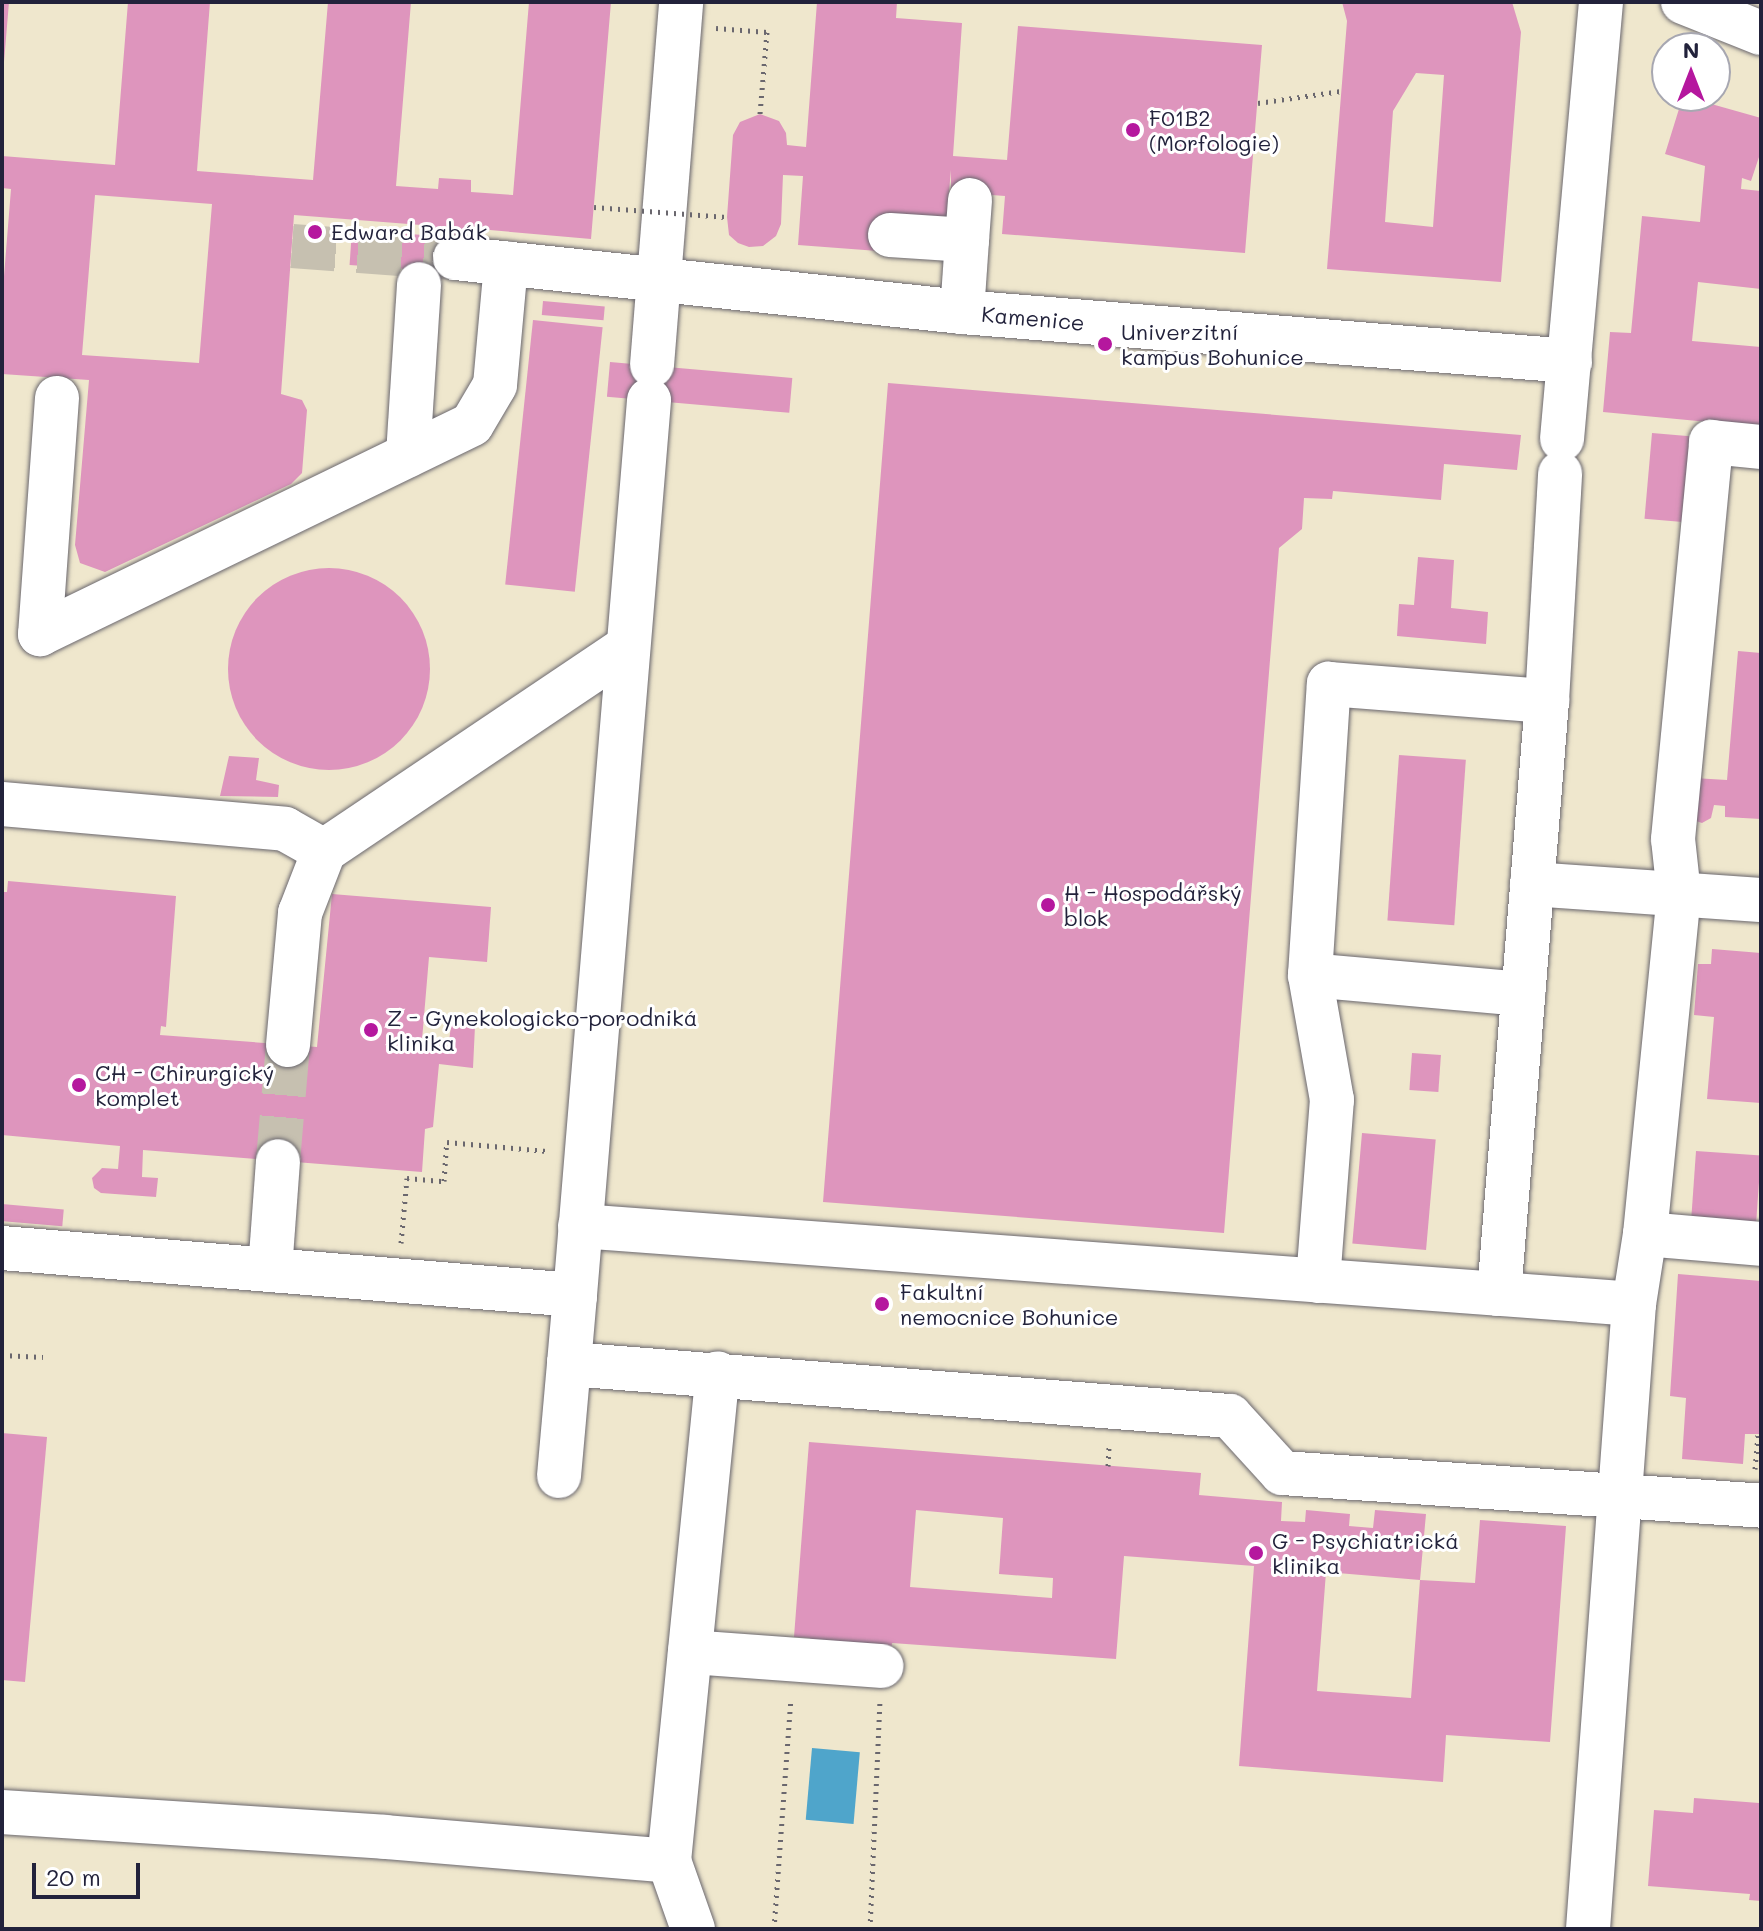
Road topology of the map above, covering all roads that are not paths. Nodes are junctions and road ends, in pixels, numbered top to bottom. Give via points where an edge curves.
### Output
1 (1601, 2) edge
2 (1683, 2) edge
3 (680, 13) edge
4 (1761, 33) edge
5 (890, 235) dead end
6 (455, 258) tunnel mouth
7 (506, 263) junction
8 (658, 282) junction
9 (419, 284) dead end
10 (962, 312) junction
11 (1570, 361) junction
12 (57, 398) dead end
13 (1761, 447) edge
14 (408, 455) junction
15 (628, 647) junction
16 (1547, 701) junction
17 (2, 804) edge
18 (324, 851) junction
19 (1532, 884) junction
20 (1679, 894) junction
21 (1761, 900) edge
22 (1310, 975) junction
23 (1523, 994) junction
24 (288, 1045) tunnel mouth
25 (278, 1161) tunnel mouth
26 (580, 1226) junction
27 (1645, 1234) junction
28 (1761, 1244) edge
29 (2, 1248) edge
30 (270, 1270) junction
31 (1318, 1281) junction
32 (1499, 1294) junction
33 (575, 1295) junction
34 (1634, 1304) junction
35 (569, 1364) junction
36 (718, 1373) junction
37 (559, 1476) dead end
38 (1619, 1495) junction
39 (1761, 1506) edge
40 (690, 1652) junction
41 (881, 1666) road end
42 (2, 1812) edge
43 (669, 1861) junction
44 (693, 1929) edge
45 (1588, 1929) edge

1 - 11 street
2 - 4 street
3 - 8 street
5 - 10 street via 969,220
6 - 7 street, Kamenice
7 - 8 street, Kamenice
7 - 14 street via 495,385 472,424
8 - 10 street, Kamenice
8 - 15 street
9 - 14 street
10 - 11 street, Kamenice
11 - 16 street
12 - 14 street via 40,634
13 - 20 street via 1711,442 1673,839
15 - 18 street
15 - 26 street
16 - 19 street
16 - 22 street via 1329,684
17 - 18 street via 285,829
18 - 24 street via 300,913
19 - 20 street
19 - 23 street
20 - 21 street
20 - 27 street
22 - 23 street
22 - 31 street via 1332,1100
23 - 32 street
25 - 30 street
26 - 31 street
26 - 33 street
27 - 28 street
27 - 34 street
29 - 30 street
30 - 33 street
31 - 32 street
32 - 34 street
33 - 35 street
34 - 38 street
35 - 36 street
35 - 37 street
36 - 38 street via 1230,1416 1282,1473
36 - 40 street
38 - 39 street
38 - 45 street
40 - 41 street
40 - 43 street
42 - 43 street
43 - 44 street

